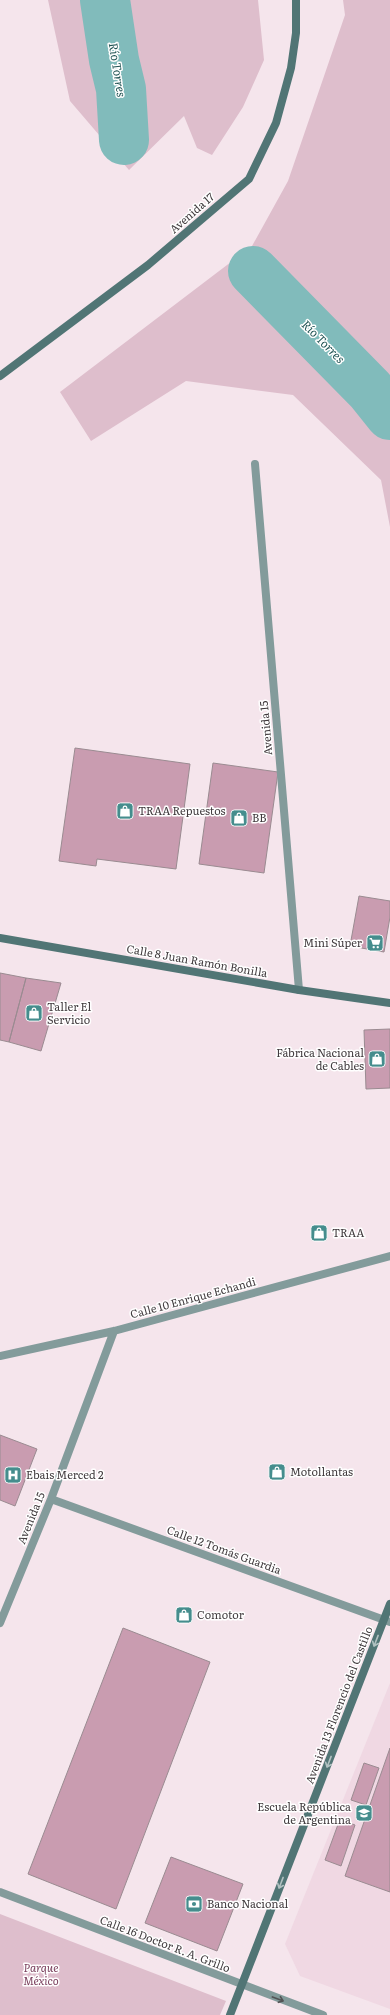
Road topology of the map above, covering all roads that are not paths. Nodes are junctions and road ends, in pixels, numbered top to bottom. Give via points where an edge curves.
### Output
1 (296, 0) edge
2 (0, 376) edge
3 (255, 464) dead end
4 (0, 938) edge
5 (299, 990) junction
6 (390, 1003) edge
7 (390, 1256) edge
8 (114, 1331) junction
9 (0, 1356) edge
10 (51, 1499) junction
11 (390, 1604) edge
12 (387, 1621) edge
13 (0, 1623) edge
14 (0, 1892) edge
15 (241, 1985) junction
16 (230, 2015) edge
17 (323, 2015) edge

1 - 2 street, Avenida 17 via 296,33 291,68 276,123 249,179 148,265
3 - 5 street, Avenida 15
4 - 5 street, Calle 8 Juan Ramón Bonilla
5 - 6 street, Calle 8 Juan Ramón Bonilla
7 - 8 street, Calle 10 Enrique Echandi
8 - 9 street, Calle 10 Enrique Echandi
8 - 10 street, Avenida 15
10 - 12 street, Calle 12 Tomás Guardia
10 - 13 street, Avenida 15
11 - 12 street, Avenida 13 Florencio del Castillo
12 -> 15 street, Avenida 13 Florencio del Castillo
14 - 15 street, Calle 16 Doctor R. A. Grillo
15 - 16 street, Avenida 13 Florencio del Castillo
15 -> 17 street, Calle 16 Doctor R. A. Grillo

